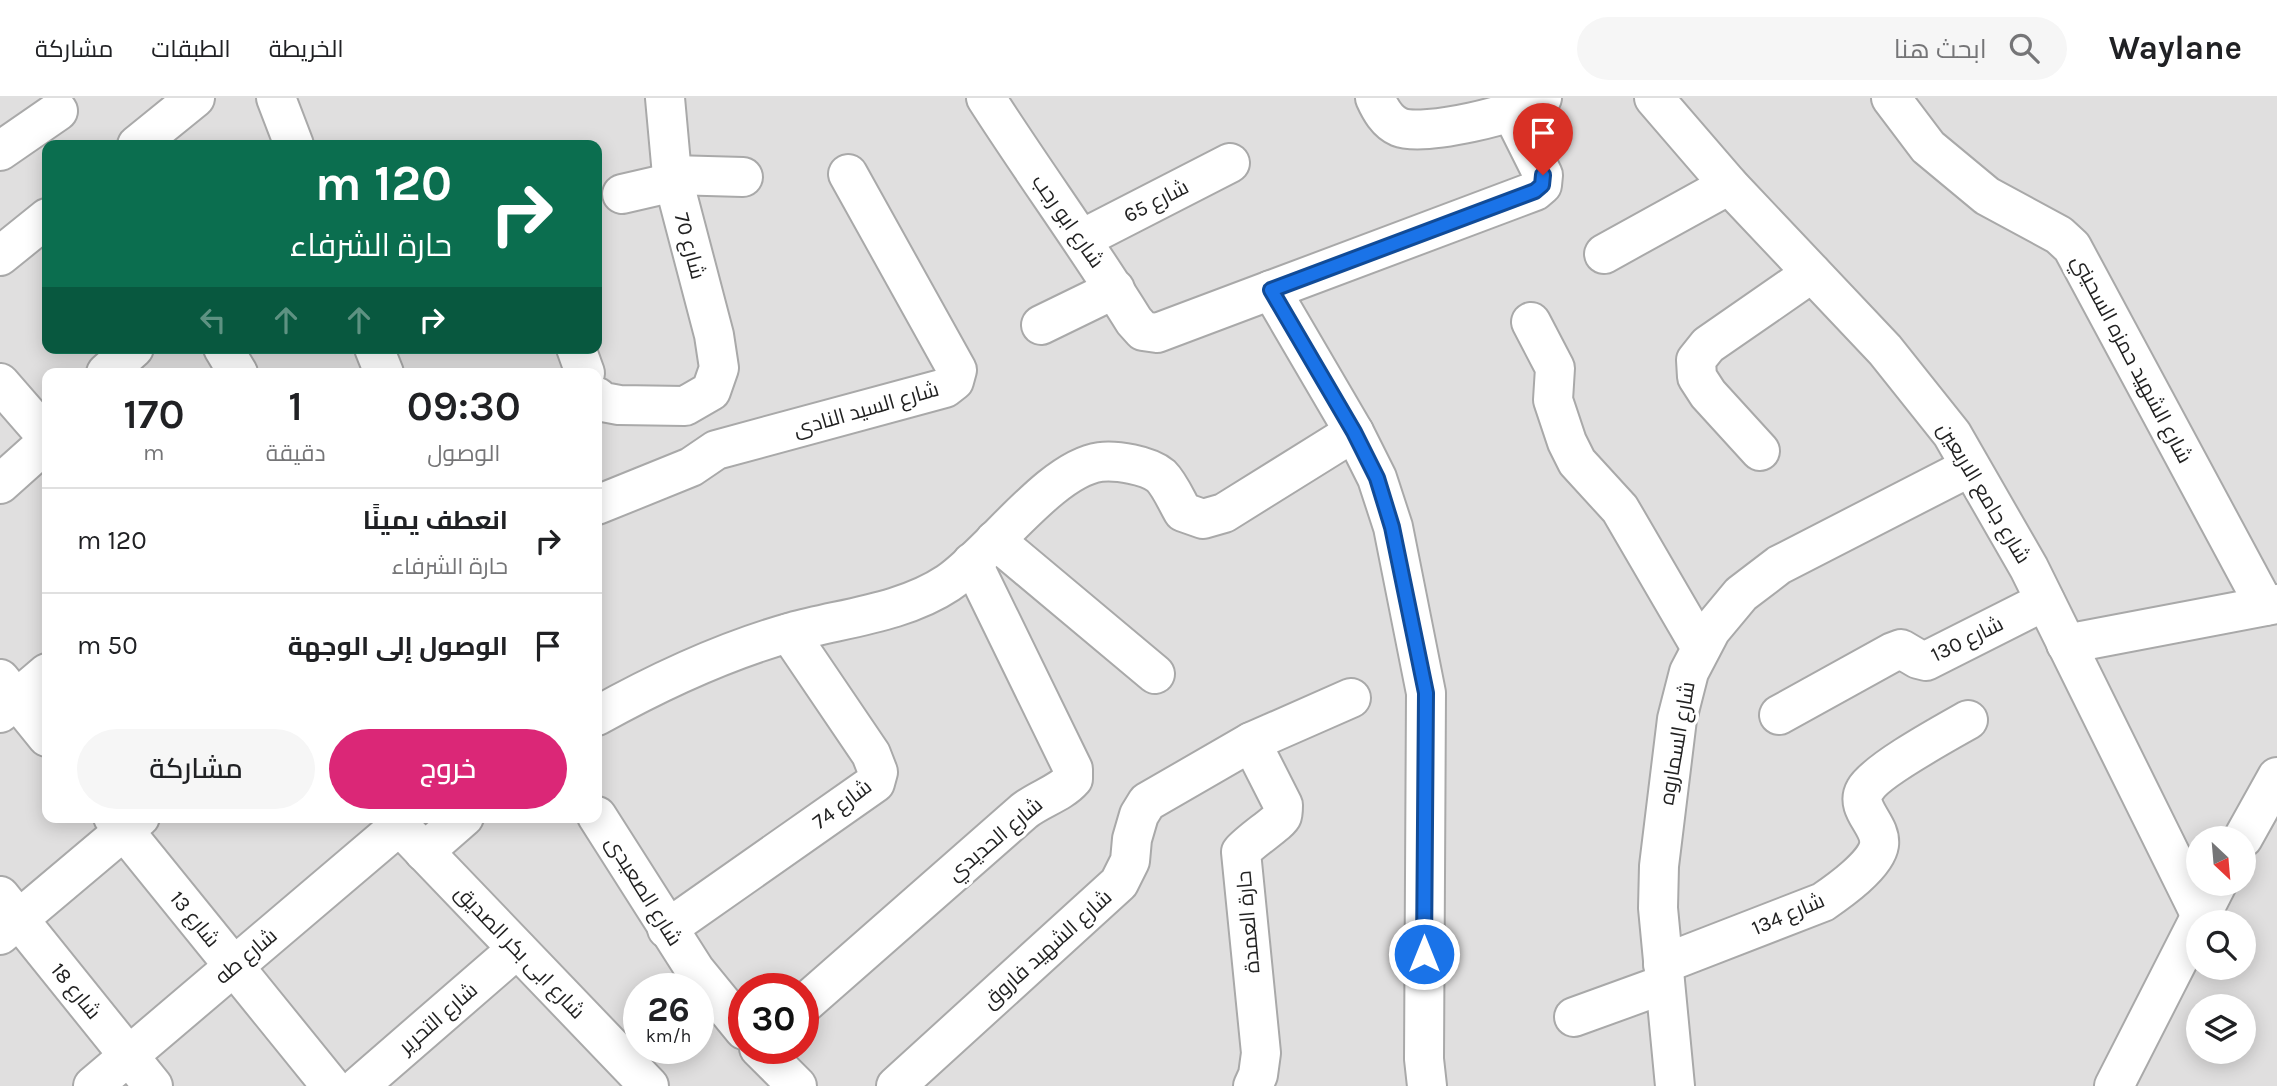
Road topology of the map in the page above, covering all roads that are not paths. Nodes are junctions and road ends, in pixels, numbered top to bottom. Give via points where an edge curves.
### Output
1 (195, 98) edge
2 (276, 98) edge
3 (665, 98) edge
4 (986, 98) edge
5 (1375, 98) edge
6 (1654, 98) edge
7 (1891, 98) edge
8 (1527, 105) edge
9 (58, 111) dead end
10 (143, 140) edge
11 (292, 140) edge
12 (0, 151) edge
13 (1230, 163) dead end
14 (848, 173) dead end
15 (743, 177) dead end
16 (673, 179) junction
17 (1729, 185) junction
18 (622, 194) dead end
19 (42, 222) edge
20 (1082, 239) junction
21 (1604, 254) dead end
22 (0, 256) edge
23 (1812, 273) junction
24 (1115, 289) junction
25 (1271, 290) junction
26 (1531, 322) dead end
27 (1041, 325) dead end
28 (127, 354) edge
29 (112, 368) edge
30 (0, 383) edge
31 (698, 399) junction
32 (602, 401) edge
33 (42, 430) edge
34 (1354, 432) junction
35 (42, 436) edge
36 (1760, 452) dead end
37 (702, 458) junction
38 (1970, 467) junction
39 (0, 484) edge
40 (602, 503) edge
41 (984, 551) junction
42 (2045, 601) junction
43 (2271, 605) edge
44 (789, 633) junction
45 (2066, 644) junction
46 (1702, 648) junction
47 (1155, 674) dead end
48 (42, 676) edge
49 (5, 697) edge
50 (1351, 698) dead end
51 (602, 713) edge
52 (1779, 715) dead end
53 (1968, 720) dead end
54 (42, 732) edge
55 (1251, 742) junction
56 (2277, 777) edge
57 (125, 823) edge
58 (127, 823) edge
59 (440, 823) edge
60 (601, 823) edge
61 (2250, 826) edge
62 (404, 832) edge
63 (2209, 899) edge
64 (6, 917) edge
65 (667, 929) junction
66 (517, 949) junction
67 (234, 966) junction
68 (1664, 974) junction
69 (819, 991) edge
70 (728, 1010) edge
71 (1574, 1017) dead end
72 (128, 1056) junction
73 (775, 1064) edge
74 (633, 1081) edge
75 (93, 1086) edge
76 (153, 1086) edge
77 (331, 1086) edge
78 (359, 1086) edge
79 (797, 1086) edge
80 (896, 1086) edge
81 (1253, 1086) edge
82 (1427, 1086) edge
83 (1675, 1086) edge
84 (2114, 1086) edge

1 - 10 street
2 - 11 street
3 - 16 street, شارع 70
4 - 20 street, شارع ابو رجب
5 - 8 street via 1395,125 1404,128 1450,126
6 - 17 street, شارع جامع الاربعين
7 - 43 street, شارع الشهيد حمزه السحيني via 1928,147 1987,196 2059,235 2072,247
8 - 25 street via 1543,175 1539,188
9 - 12 street
13 - 20 street, شارع 65
14 - 37 street, شارع السيد النادى via 957,370 954,381 945,388 716,450
15 - 16 street
16 - 18 street
16 - 31 street, شارع 70 via 719,368
17 - 21 street
17 - 23 street, شارع جامع الاربعين
19 - 22 street
20 - 24 street, شارع ابو رجب
23 - 36 street via 1708,345 1696,360 1696,377
23 - 38 street, شارع جامع الاربعين via 1885,350 1952,434
24 - 25 street, شارع ابو رجب via 1143,331 1157,333
24 - 27 street
25 - 34 street
26 - 46 street via 1555,368 1553,400 1577,463 1620,509
28 - 29 street
30 - 33 street
31 - 32 street via 619,405
31 - 37 street
34 - 41 street via 1224,513 1203,519 1183,512 1161,476 1131,463 1100,462 1070,472
34 - 82 street via 1377,478 1392,527 1426,693
35 - 39 street
37 - 40 street, شارع السيد النادى via 691,467
38 - 42 street, شارع جامع الاربعين
38 - 46 street, شارع السماروه via 1779,565 1741,594
41 - 44 street via 947,583 911,601
41 - 47 street
41 - 69 street, شارع الحديدي via 1073,769 1073,779 1024,811
42 - 45 street, شارع جامع الاربعين
42 - 52 street, شارع 130 via 1926,661 1901,649 1893,652
43 - 45 street
44 - 51 street via 709,662
44 - 65 street, شارع 74 via 871,754 878,772 875,783
45 - 63 street, شارع جامع الاربعين
46 - 68 street, شارع السماروه via 1689,673 1677,719 1658,866
48 - 49 street
49 - 54 street
50 - 55 street, شارع الشهيد فاروق
53 - 68 street, شارع 134 via 1933,739 1863,792 1863,805 1878,830 1879,846 1872,860 1842,888 1823,902
55 - 80 street, شارع الشهيد فاروق via 1146,802 1119,883
55 - 81 street, حارة العمدة via 1283,804 1278,822 1241,852 1261,1053
56 - 61 street
57 - 64 street
58 - 67 street, شارع 13
59 - 62 street, شارع طه
60 - 65 street, شارع الصعيدى
62 - 66 street, شارع ابى بكر الصديق
62 - 67 street, شارع طه
63 - 84 street
64 - 72 street, شارع 18
65 - 70 street, شارع الصعيدى
66 - 74 street, شارع ابى بكر الصديق
66 - 78 street, شارع التحرير
67 - 72 street, شارع طه
67 - 77 street, شارع 13
68 - 71 street
68 - 83 street, شارع السماروه
72 - 75 street, شارع طه
72 - 76 street, شارع 18
73 - 79 street

